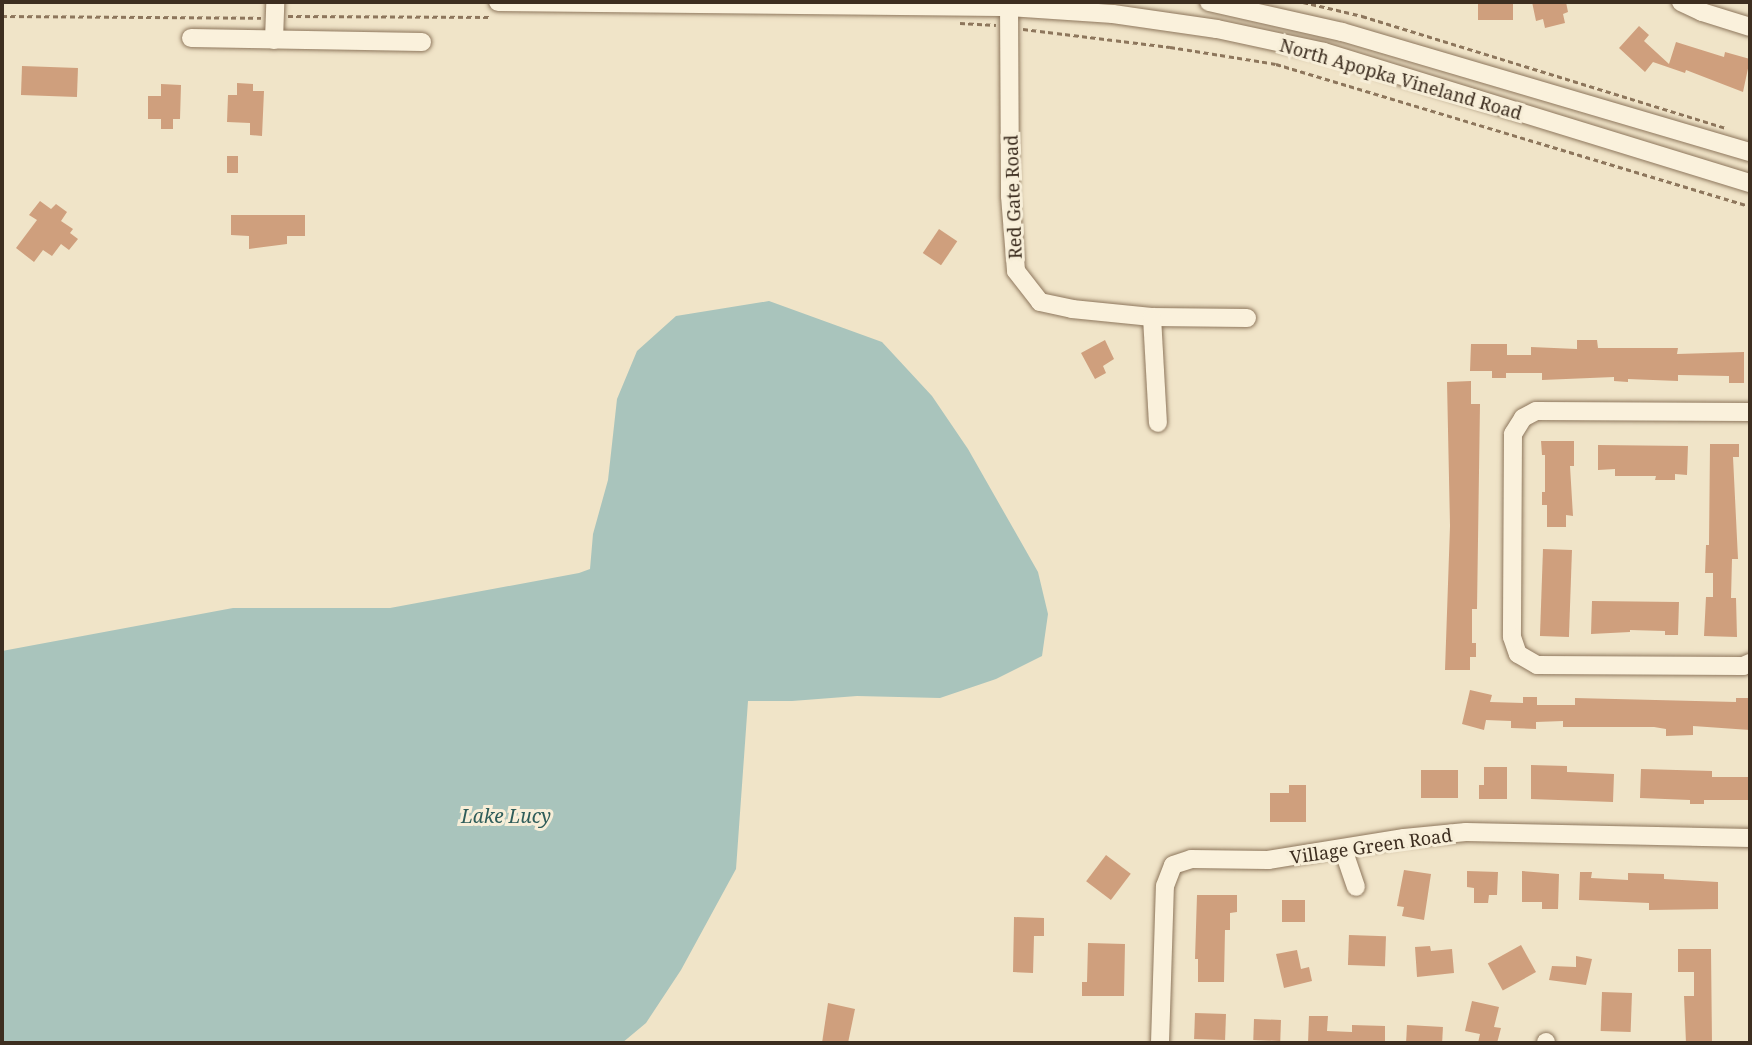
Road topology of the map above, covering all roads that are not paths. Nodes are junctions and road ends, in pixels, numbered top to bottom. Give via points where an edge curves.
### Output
1 (1218, 2) edge
2 (1681, 2) edge
3 (1009, 4) edge
4 (497, 9) edge
5 (275, 10) edge
6 (1750, 27) edge
7 (1217, 29) junction
8 (191, 38) dead end
9 (274, 40) junction
10 (422, 42) dead end
11 (1750, 152) edge
12 (1750, 183) edge
13 (1152, 317) junction
14 (1247, 318) dead end
15 (1750, 412) edge
16 (1158, 423) dead end
17 (1750, 663) edge
18 (1750, 838) edge
19 (1343, 849) junction
20 (1356, 887) dead end
21 (1160, 1043) edge

1 - 7 street
1 - 11 street, North Apopka Vineland Road via 1342,32
2 - 6 street
3 - 4 street, North Apopka Vineland Road
3 - 7 street, North Apopka Vineland Road
3 - 13 street, Red Gate Road via 1010,195 1016,271 1040,302
5 - 9 street
7 - 12 street, North Apopka Vineland Road via 1324,52
8 - 9 street
9 - 10 street
13 - 14 street, Red Gate Road
13 - 16 street
15 - 17 street via 1536,411 1523,418 1513,434 1512,637 1518,654 1537,665
18 - 19 street, Village Green Road via 1466,832
19 - 20 street
19 - 21 street, Village Green Road via 1268,860 1191,859 1173,866 1164,886

